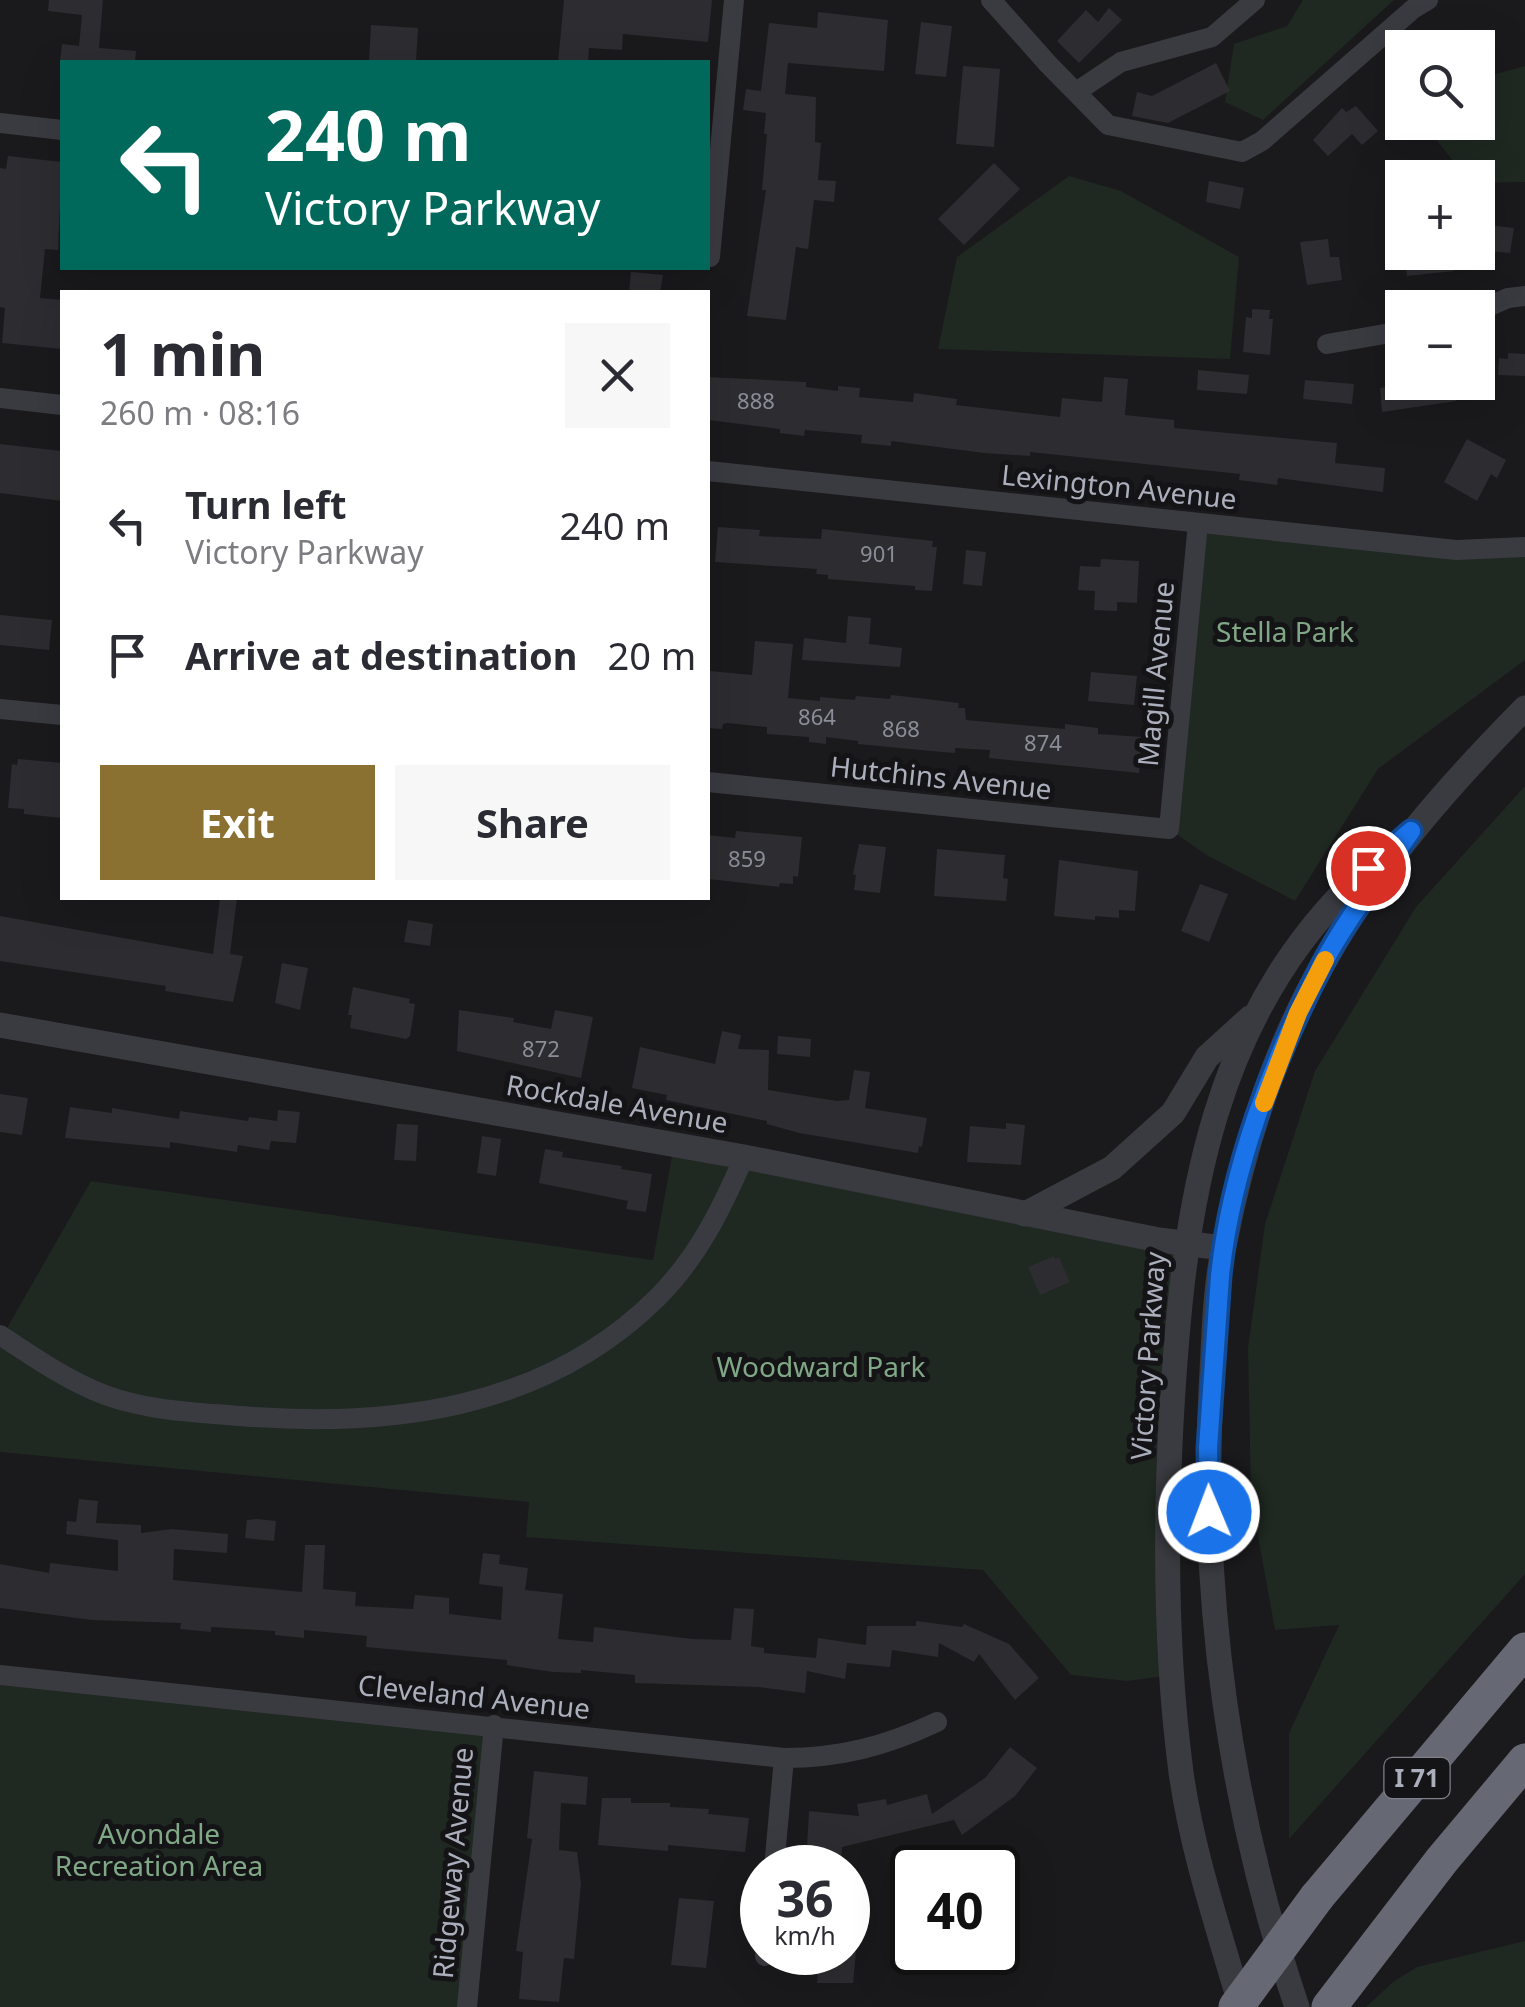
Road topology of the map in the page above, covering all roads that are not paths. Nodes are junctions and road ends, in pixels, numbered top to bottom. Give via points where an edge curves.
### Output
1 (734, 0) edge
2 (992, 0) edge
3 (1255, 0) edge
4 (1428, 0) edge
5 (1076, 92) junction
6 (0, 123) edge
7 (60, 130) edge
8 (710, 256) edge
9 (1525, 296) edge
10 (1495, 304) edge
11 (1385, 334) edge
12 (1327, 344) dead end
13 (0, 398) edge
14 (60, 405) edge
15 (710, 472) edge
16 (1198, 523) junction
17 (1525, 547) edge
18 (1525, 708) edge
19 (0, 709) edge
20 (60, 715) edge
21 (710, 782) edge
22 (1169, 829) joint
23 (1411, 831) junction
24 (1257, 1012) junction
25 (0, 1024) edge
26 (744, 1157) junction
27 (1025, 1214) junction
28 (1185, 1244) junction
29 (1223, 1248) junction
30 (0, 1335) edge
31 (1522, 1647) edge
32 (0, 1675) edge
33 (937, 1722) dead end
34 (494, 1725) junction
35 (784, 1758) junction
36 (1525, 1762) edge
37 (776, 1845) edge
38 (1338, 1995) edge
39 (467, 2007) edge
40 (1238, 2007) edge
41 (1296, 2007) edge

1 - 8 street
2 - 5 street
3 - 5 street via 1212,37 1120,62
4 - 5 street via 1251,150 1114,128
6 - 7 street
9 - 10 street
11 - 12 street
13 - 14 street
15 - 16 street, Lexington Avenue
16 - 17 street, Lexington Avenue via 1456,550
16 - 22 street, Magill Avenue
18 - 23 street, Victory Parkway
19 - 20 street
21 - 22 street, Hutchins Avenue
23 - 24 street, Victory Parkway via 1347,886
23 - 29 street, Victory Parkway via 1298,1013 1246,1156
24 - 27 street via 1207,1057 1173,1113 1112,1168
24 - 28 street, Victory Parkway via 1214,1114
25 - 26 street, Rockdale Avenue
26 - 27 street, Rockdale Avenue
26 - 30 street via 716,1223 657,1298 557,1369 472,1402 364,1420 171,1411 60,1375
27 - 28 street, Rockdale Avenue
28 - 29 street, Rockdale Avenue
28 - 40 street, Victory Parkway via 1170,1463 1172,1675 1194,1840
29 - 41 street, Victory Parkway via 1208,1448 1209,1544 1240,1803
31 - 40 highway, I 71, bridge via 1317,1897
32 - 34 street, Cleveland Avenue
33 - 35 street, Cleveland Avenue via 858,1752
34 - 35 street, Cleveland Avenue
34 - 39 street, Ridgeway Avenue
35 - 37 street
36 - 38 highway, I 71

